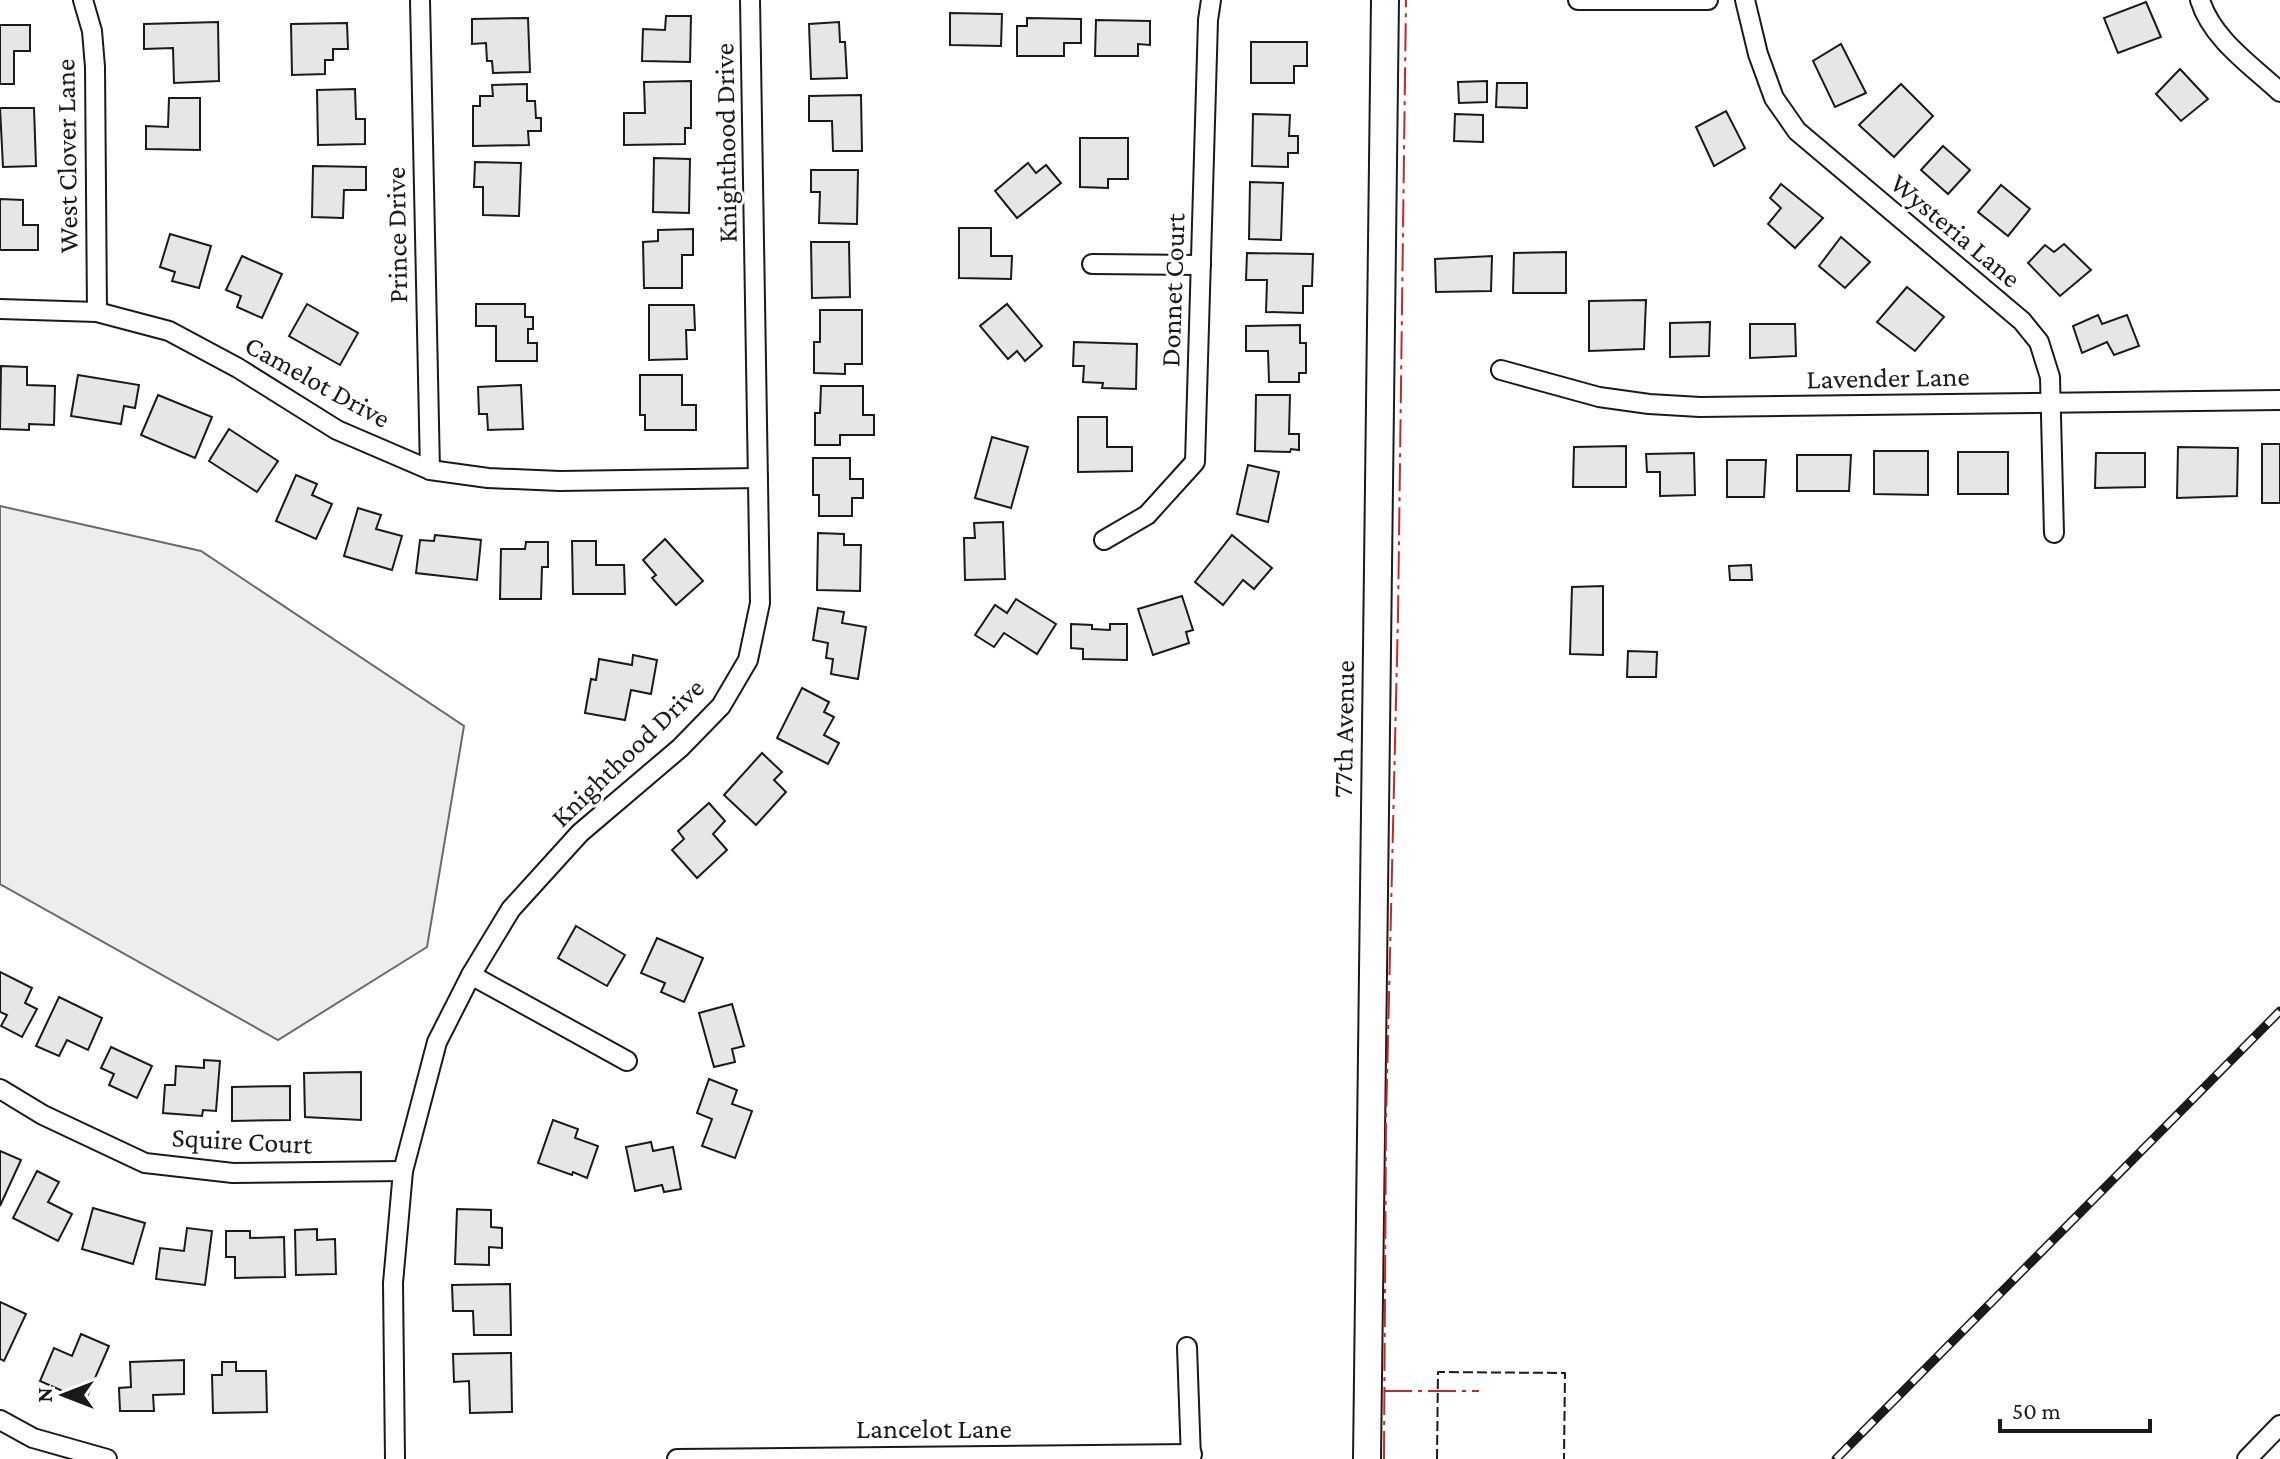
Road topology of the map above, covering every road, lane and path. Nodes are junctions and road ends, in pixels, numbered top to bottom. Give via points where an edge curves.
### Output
1 (83, 0) edge
2 (420, 0) edge
3 (750, 0) edge
4 (1211, 0) edge
5 (1385, 0) edge
6 (1578, 0) edge
7 (1708, 0) edge
8 (1745, 0) edge
9 (2200, 0) edge
10 (2280, 92) edge
11 (1092, 264) dead end
12 (1201, 265) junction
13 (0, 309) edge
14 (97, 312) junction
15 (1501, 370) dead end
16 (2280, 400) edge
17 (2051, 403) junction
18 (430, 470) junction
19 (758, 478) junction
20 (2054, 533) dead end
21 (1104, 540) dead end
22 (471, 975) junction
23 (627, 1061) dead end
24 (0, 1089) edge
25 (403, 1171) junction
26 (1187, 1347) dead end
27 (0, 1420) edge
28 (2280, 1425) edge
29 (1192, 1457) edge
30 (107, 1459) edge
31 (395, 1459) edge
32 (677, 1459) edge
33 (1367, 1459) edge
34 (2247, 1459) edge

1 - 14 street, West Clover Lane via 95,67
2 - 18 street, Prince Drive
3 - 19 street, Knighthood Drive
4 - 12 street, Donnet Court
5 - 33 street, 77th Avenue
6 - 7 street
8 - 17 street, Wysteria Lane via 1774,98 1797,131 2022,321 2039,342 2050,377
9 - 10 street via 2222,38
11 - 12 street
12 - 21 street, Donnet Court via 1195,462 1147,515
13 - 14 street, Camelot Drive
14 - 18 street, Camelot Drive via 169,331 337,430
15 - 17 street, Lavender Lane via 1599,397 1674,406
16 - 17 street, Lavender Lane
17 - 20 street, Wysteria Lane
18 - 19 street, Camelot Drive via 560,481
19 - 22 street, Knighthood Drive via 760,603 748,660 721,706 580,833 511,909
22 - 23 street
22 - 25 street, Knighthood Drive via 437,1042
24 - 25 street, Squire Court via 145,1163 233,1173
25 - 31 street, Knighthood Drive via 393,1283
26 - 29 street
27 - 30 street via 33,1438
28 - 34 street
29 - 32 street, Lancelot Lane

